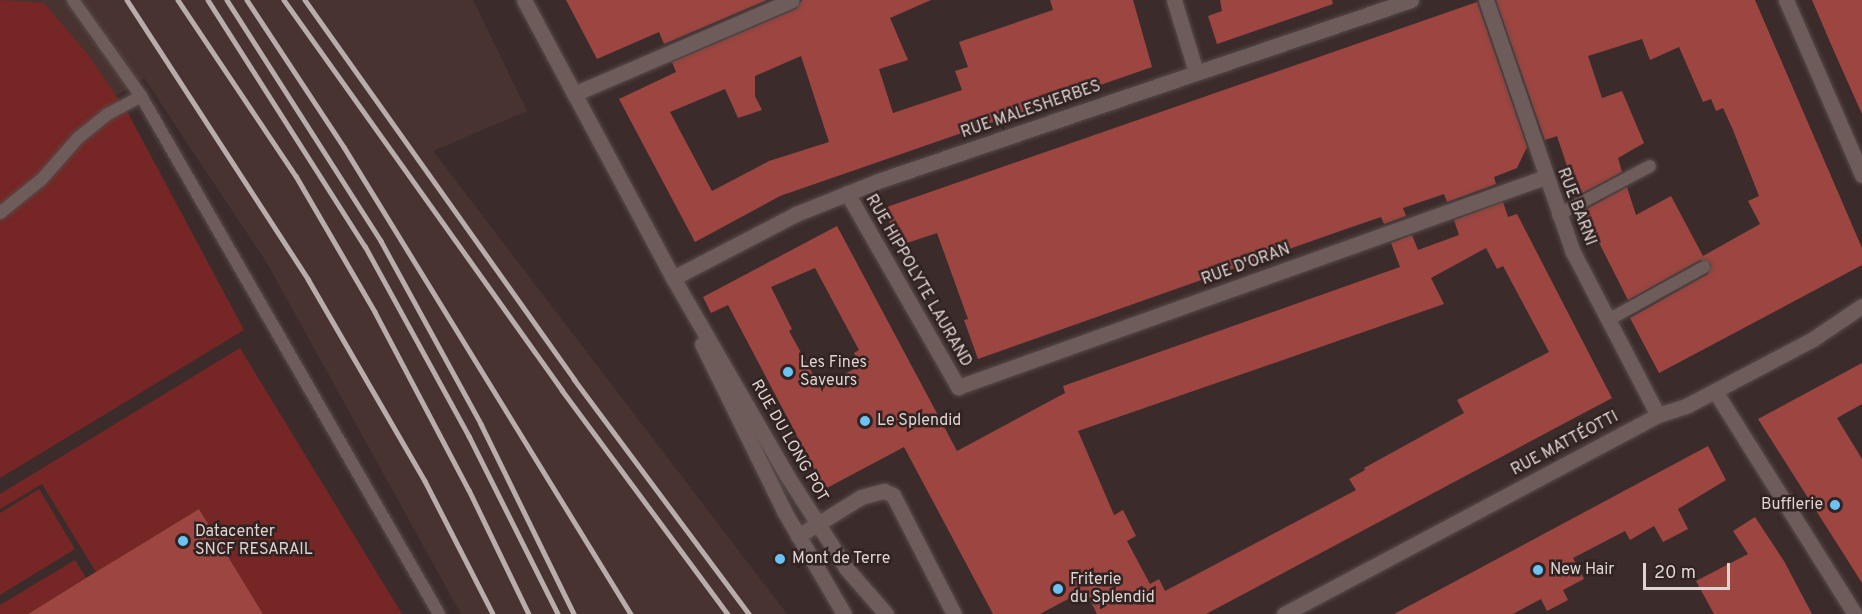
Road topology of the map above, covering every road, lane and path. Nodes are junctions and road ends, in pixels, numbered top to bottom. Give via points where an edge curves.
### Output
1 (73, 0) edge
2 (524, 0) edge
3 (792, 0) edge
4 (1174, 0) edge
5 (1411, 0) edge
6 (1486, 0) edge
7 (1786, 0) edge
8 (1196, 72) junction
9 (574, 94) junction
10 (141, 96) junction
11 (1650, 166) dead end
12 (1862, 175) edge
13 (1545, 177) junction
14 (847, 193) junction
15 (0, 213) edge
16 (1558, 215) junction
17 (1704, 267) dead end
18 (673, 278) junction
19 (1862, 306) edge
20 (1608, 320) junction
21 (958, 387) joint
22 (1715, 391) junction
23 (1658, 416) junction
24 (816, 523) junction
25 (798, 536) junction
26 (439, 614) edge
27 (844, 614) edge
28 (886, 614) edge
29 (954, 614) edge
30 (1284, 614) edge
31 (1855, 614) edge

1 - 10 lane
2 - 9 street, RUE DU LONG POT
3 - 9 street
4 - 8 street
5 - 8 street, RUE MALESHERBES
6 - 13 street, RUE BARNI
7 - 12 street
8 - 14 street, RUE MALESHERBES
9 - 18 street, RUE DU LONG POT
10 - 15 lane via 106,115 78,138 42,178
10 - 26 lane
11 - 16 lane
13 - 16 street, RUE BARNI
13 - 21 street, RUE D'ORAN
14 - 18 street, RUE MALESHERBES via 796,214
14 - 21 street, RUE HIPPOLYTE LAURAND
16 - 20 street, RUE BARNI
17 - 20 lane
18 - 24 street, RUE DU LONG POT
18 - 25 street, RUE DU LONG POT via 715,374
19 - 22 street, RUE MATTÉOTTI via 1814,339
20 - 23 street, RUE BARNI
22 - 23 street, RUE MATTÉOTTI
22 - 31 street
23 - 30 street, RUE MATTÉOTTI
24 - 25 street
24 - 28 street, RUE DU LONG POT via 846,568
24 - 29 street via 872,492 893,495
25 - 27 street, RUE DU LONG POT

